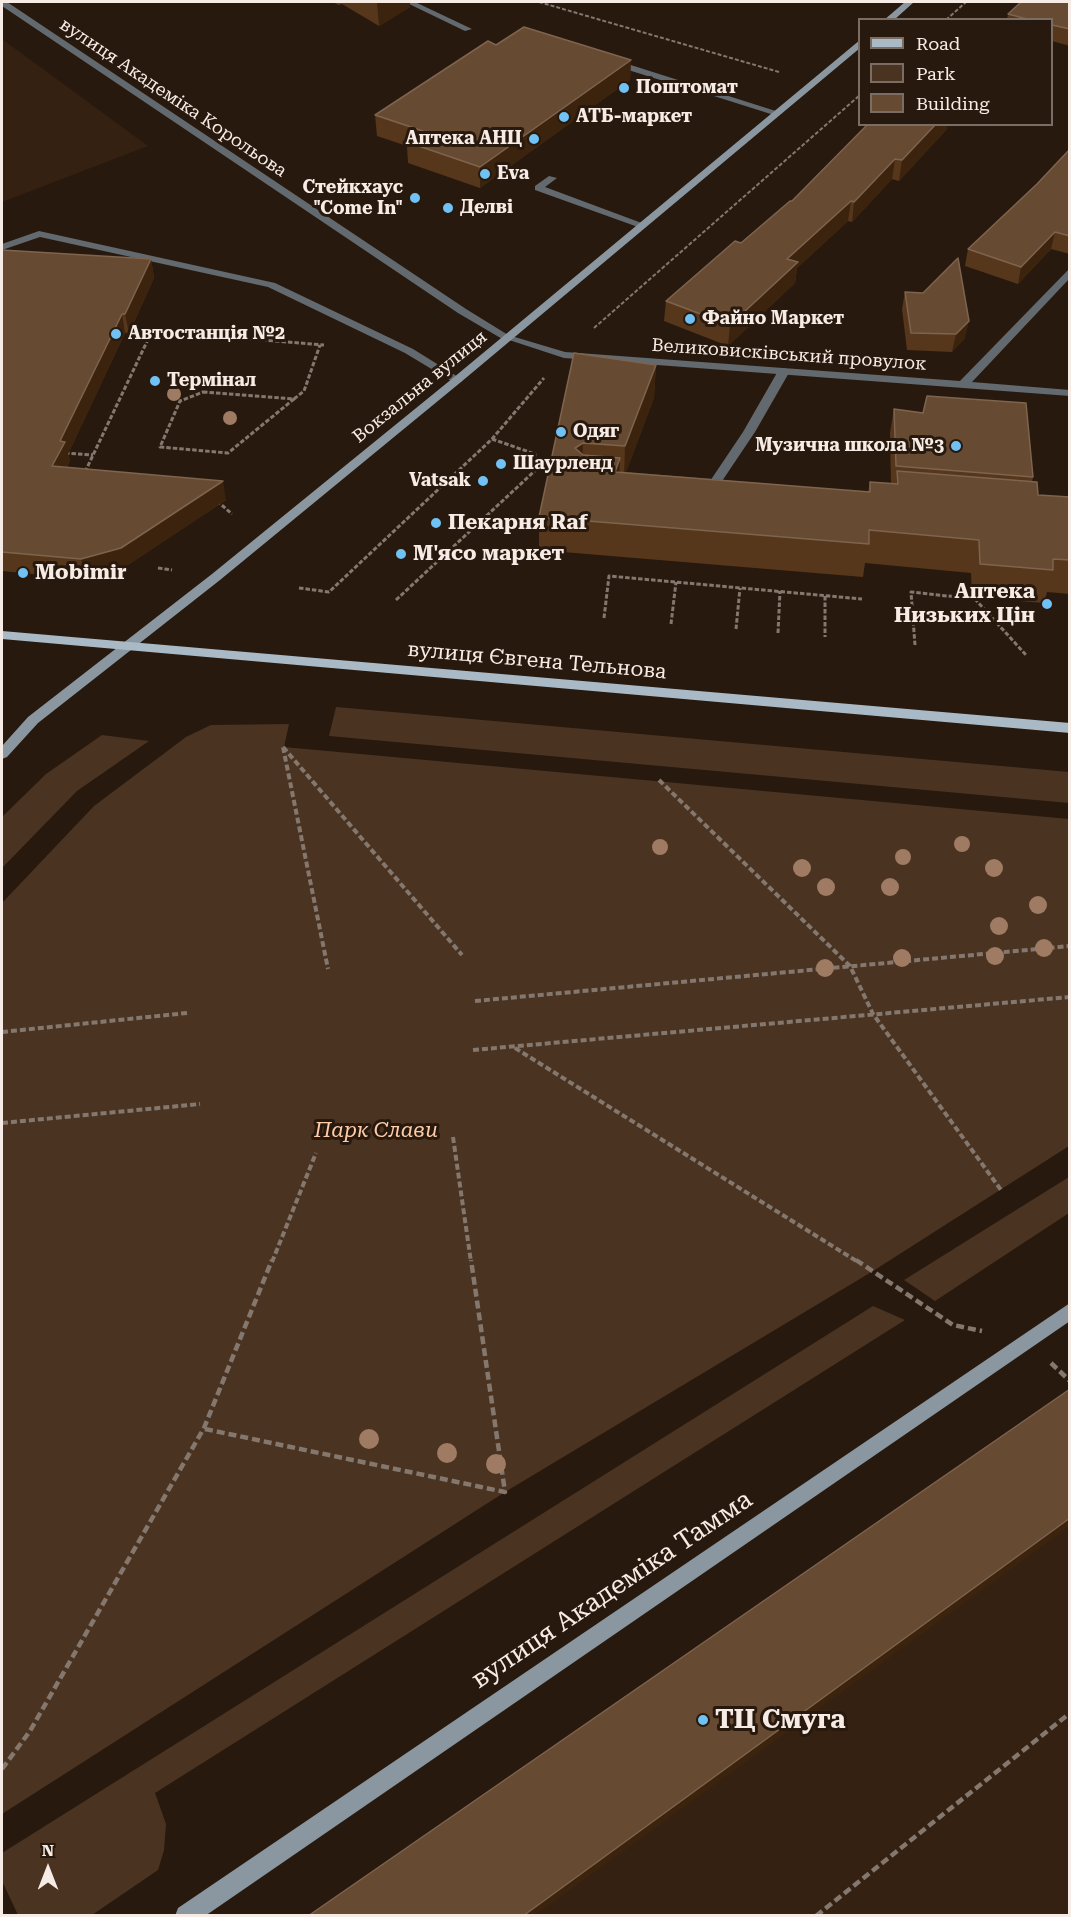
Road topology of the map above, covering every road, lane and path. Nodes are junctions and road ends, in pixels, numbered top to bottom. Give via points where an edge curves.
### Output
1 (2, 2) edge
2 (409, 2) edge
3 (539, 2) edge
4 (910, 2) edge
5 (966, 2) edge
6 (890, 18) edge
7 (948, 18) edge
8 (468, 29) dead end
9 (858, 46) edge
10 (599, 58) edge
11 (779, 72) dead end
12 (677, 82) junction
13 (667, 90) dead end
14 (777, 112) junction
15 (552, 178) dead end
16 (642, 225) junction
17 (2, 247) edge
18 (1070, 271) edge
19 (508, 338) junction
20 (320, 345) junction
21 (332, 346) dead end
22 (784, 371) junction
23 (458, 380) junction
24 (963, 385) junction
25 (1070, 393) edge
26 (294, 399) junction
27 (492, 439) dead end
28 (58, 453) edge
29 (93, 455) junction
30 (540, 466) junction
31 (561, 474) edge
32 (81, 481) edge
33 (710, 490) edge
34 (215, 499) edge
35 (232, 514) dead end
36 (158, 568) dead end
37 (172, 570) dead end
38 (676, 582) junction
39 (299, 588) dead end
40 (740, 588) junction
41 (780, 591) junction
42 (328, 592) dead end
43 (825, 596) junction
44 (862, 599) dead end
45 (396, 600) dead end
46 (603, 618) dead end
47 (671, 624) dead end
48 (736, 629) dead end
49 (778, 633) dead end
50 (2, 635) edge
51 (825, 637) dead end
52 (128, 644) junction
53 (915, 645) dead end
54 (1026, 654) dead end
55 (1070, 728) edge
56 (2, 754) edge
57 (659, 780) dead end
58 (1070, 946) edge
59 (462, 955) dead end
60 (850, 966) junction
61 (328, 969) dead end
62 (1070, 997) edge
63 (475, 1001) dead end
64 (187, 1013) dead end
65 (873, 1014) junction
66 (2, 1032) edge
67 (515, 1048) junction
68 (473, 1050) dead end
69 (200, 1104) dead end
70 (2, 1123) edge
71 (453, 1137) dead end
72 (316, 1153) dead end
73 (1001, 1190) dead end
74 (1070, 1311) edge
75 (1026, 1339) junction
76 (1070, 1381) edge
77 (204, 1428) junction
78 (1070, 1713) edge
79 (2, 1769) edge
80 (186, 1916) edge
81 (816, 1916) edge

1 - 19 street, вулиця Академіка Корольова
2 - 8 street
3 - 11 path
4 - 6 main road
5 - 7 path
9 - 14 main road, Вокзальна вулиця
10 - 12 street
12 - 13 street
12 - 14 street
14 - 16 main road, Вокзальна вулиця
15 - 16 street via 538,188
16 - 19 main road, Вокзальна вулиця
17 - 23 street via 39,234 271,285 409,351
18 - 24 street
19 - 22 street, Великовисківський провулок via 564,355
19 - 23 main road, Вокзальна вулиця
20 - 21 path
20 - 26 path via 304,391
20 - 29 path via 152,331
22 - 24 street, Великовисківський провулок
22 - 33 street
23 - 52 main road, Вокзальна вулиця
24 - 25 street, Великовисківський провулок
26 - 26 path via 228,453 160,447 180,401 202,392
27 - 30 path via 535,454
28 - 29 path
29 - 32 path
30 - 31 path
30 - 45 path
34 - 35 path
36 - 37 path
38 - 40 path
38 - 46 path via 609,576
38 - 47 path
39 - 42 path
40 - 41 path
40 - 48 path
41 - 43 path
41 - 49 path
43 - 44 path
43 - 51 path
50 - 52 main road, вулиця Євгена Тельнова
52 - 55 main road, вулиця Євгена Тельнова
52 - 56 main road, Вокзальна вулиця via 33,720
53 - 54 path via 911,592 975,599
57 - 60 path
58 - 60 path
59 - 61 path via 283,747
60 - 63 path
60 - 65 path
62 - 65 path
64 - 66 path
65 - 67 path
65 - 73 path
67 - 68 path
67 - 75 path via 953,1325
69 - 70 path
71 - 77 path via 505,1492
72 - 77 path
74 - 75 main road, вулиця Академіка Тамма
75 - 76 path
75 - 80 main road, вулиця Академіка Тамма
77 - 79 path via 30,1731
78 - 81 path

